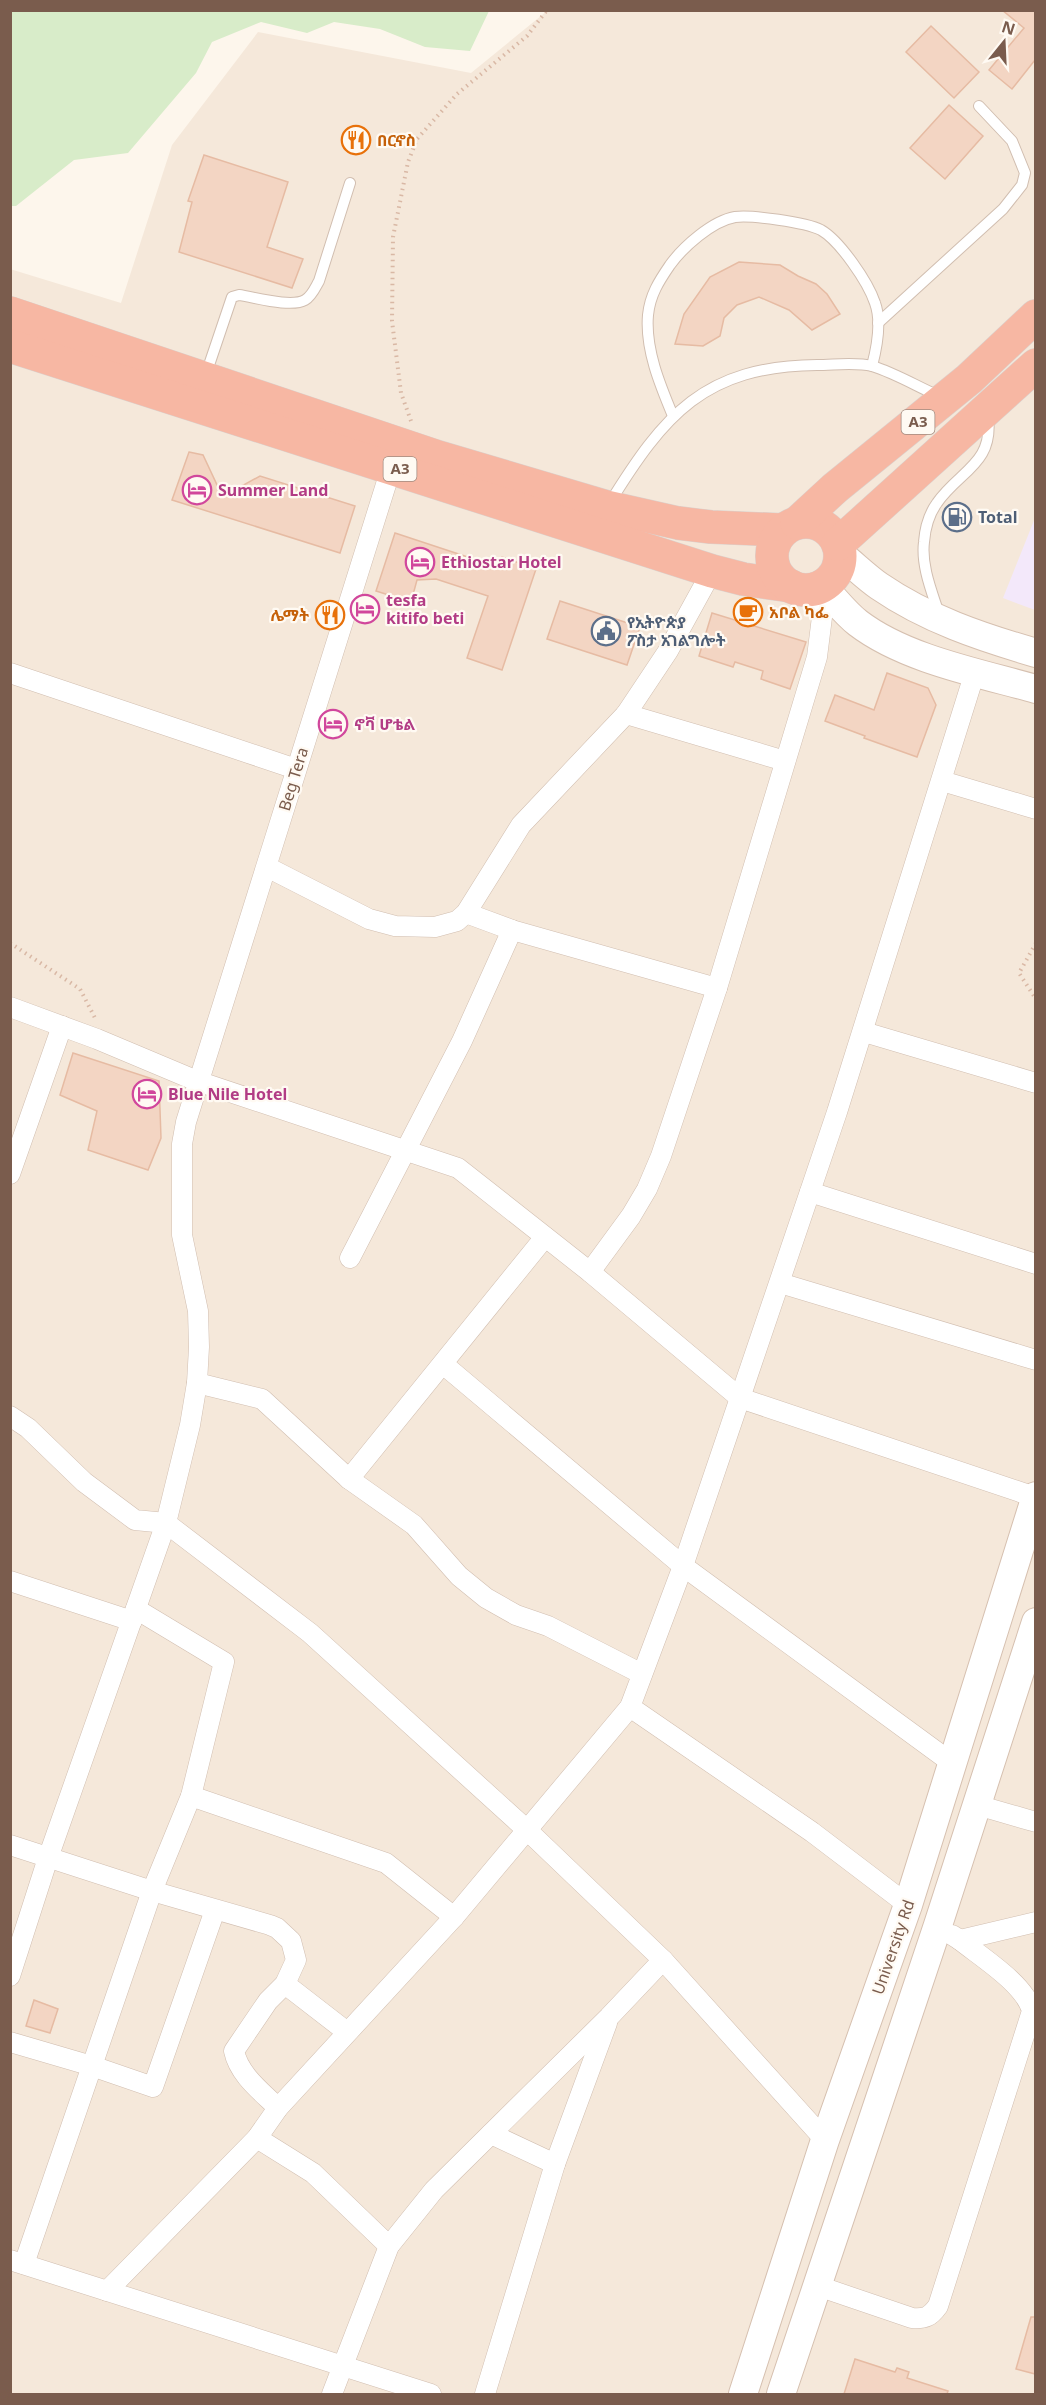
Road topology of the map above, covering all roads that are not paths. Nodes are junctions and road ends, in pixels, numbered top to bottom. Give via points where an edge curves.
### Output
1 (979, 106) dead end
2 (1025, 173) junction
3 (1035, 179) edge
4 (350, 183) dead end
5 (10, 313) edge
6 (1035, 316) edge
7 (878, 323) junction
8 (10, 346) edge
9 (1035, 365) edge
10 (872, 366) junction
11 (205, 377) junction
12 (945, 399) junction
13 (987, 411) junction
14 (673, 416) junction
15 (401, 444) junction
16 (607, 507) junction
17 (790, 527) junction
18 (839, 549) junction
19 (712, 571) junction
20 (808, 587) junction
21 (940, 620) junction
22 (982, 637) junction
23 (1035, 653) edge
24 (975, 672) junction
25 (10, 673) edge
26 (1035, 689) edge
27 (626, 714) junction
28 (785, 761) junction
29 (296, 769) junction
30 (942, 781) junction
31 (1035, 809) edge
32 (267, 867) junction
33 (466, 913) junction
34 (513, 930) junction
35 (717, 988) junction
36 (10, 1007) edge
37 (62, 1026) junction
38 (864, 1032) junction
39 (197, 1081) junction
40 (1035, 1083) edge
41 (404, 1151) junction
42 (10, 1173) edge
43 (810, 1192) junction
44 (545, 1237) junction
45 (350, 1258) dead end
46 (1035, 1264) edge
47 (590, 1272) junction
48 (780, 1283) junction
49 (1035, 1360) edge
50 (443, 1364) junction
51 (197, 1383) junction
52 (740, 1398) junction
53 (10, 1416) edge
54 (348, 1479) junction
55 (1035, 1497) edge
56 (166, 1523) junction
57 (682, 1566) junction
58 (10, 1581) edge
59 (134, 1615) junction
60 (1035, 1622) edge
61 (642, 1674) junction
62 (630, 1707) junction
63 (952, 1763) junction
64 (191, 1796) junction
65 (977, 1805) junction
66 (1035, 1822) edge
67 (527, 1830) junction
68 (10, 1845) edge
69 (48, 1858) junction
70 (152, 1891) junction
71 (908, 1905) junction
72 (215, 1910) junction
73 (454, 1917) junction
74 (1035, 1922) edge
75 (949, 1932) junction
76 (663, 1960) junction
77 (10, 1976) edge
78 (285, 1984) junction
79 (609, 2017) junction
80 (347, 2032) junction
81 (10, 2042) edge
82 (92, 2066) junction
83 (278, 2108) junction
84 (491, 2134) junction
85 (257, 2138) junction
86 (825, 2140) junction
87 (555, 2164) junction
88 (389, 2246) junction
89 (17, 2262) edge
90 (818, 2286) junction
91 (107, 2291) junction
92 (342, 2366) junction
93 (332, 2394) edge
94 (431, 2394) edge
95 (485, 2394) edge
96 (742, 2394) edge
97 (781, 2394) edge

1 - 2 lane via 1012,141
2 - 3 lane
2 - 7 lane via 1016,196
4 - 11 lane via 312,293 303,301 292,302 232,297
5 - 11 highway, A3
6 - 12 highway, A3
7 - 10 lane
7 - 14 lane via 875,303 859,274 840,247 821,230 788,221 735,218 707,231 681,250 655,286 648,315 650,348
8 - 15 highway, A3
9 - 13 highway, A3
10 - 12 lane
10 - 14 lane via 800,365 752,373 712,387
11 - 15 highway, A3
12 - 17 highway, A3
13 - 18 highway, A3
13 - 21 lane via 990,433 986,449 937,502 927,525 923,551
14 - 16 lane via 640,454
15 - 16 highway, A3
15 - 19 highway, A3
15 - 29 street, Beg Tera
16 - 17 highway, A3 via 711,527
17 - 18 highway, A3 via 810,522 822,526 832,533
17 - 20 highway, A3 via 776,541 772,554 777,572
18 - 20 highway, A3 via 836,573
18 - 21 street via 878,585
19 - 20 highway, A3
19 - 27 street via 668,651
20 - 24 street via 890,642
20 - 28 street via 822,617 821,638
21 - 22 street
22 - 23 street
22 - 24 street
24 - 26 street
24 - 30 street
25 - 29 street
27 - 28 street
27 - 33 street via 521,825
28 - 35 street
29 - 32 street, Beg Tera
30 - 31 street
30 - 38 street
32 - 33 street via 369,919 395,927 435,927 457,921
32 - 39 street, Beg Tera
33 - 34 street
34 - 35 street
34 - 41 street via 462,1041
35 - 47 street via 647,1189
36 - 37 street
37 - 39 street
37 - 42 street
38 - 40 street
38 - 43 street
39 - 41 street
39 - 51 street, Beg Tera via 186,1122 181,1166 182,1235 198,1311
41 - 44 street via 458,1168
41 - 45 street
43 - 46 street
43 - 48 street
44 - 47 street
44 - 50 street
47 - 52 street
48 - 49 street
48 - 52 street
50 - 54 street
50 - 57 street
51 - 54 street via 261,1399
51 - 56 street, Beg Tera
52 - 55 street
52 - 57 street
53 - 56 street via 28,1428 84,1482 135,1520
54 - 61 street via 414,1525 459,1576 486,1598
55 - 63 street, University Rd
56 - 59 street, Beg Tera
56 - 67 street via 309,1633
57 - 61 street
57 - 63 street
58 - 59 street
59 - 64 street via 224,1662
59 - 69 street, Beg Tera
60 - 65 street
61 - 62 street
62 - 67 street
62 - 71 street via 812,1832
63 - 71 street, University Rd
64 - 70 street
64 - 73 street via 386,1863
65 - 66 street
65 - 75 street
67 - 73 street
67 - 76 street
68 - 69 street
69 - 70 street
69 - 77 street, Beg Tera
70 - 72 street
70 - 82 street
71 - 75 street
71 - 86 street, University Rd
72 - 78 street via 277,1928 291,1941 296,1960
72 - 82 street via 153,2086
73 - 80 street
74 - 75 street
75 - 90 street
75 - 90 street via 1021,1990 1032,2011 938,2306 924,2319 912,2318
76 - 79 street
76 - 86 street
78 - 80 street
78 - 83 street via 268,2001 234,2051 242,2071
79 - 84 street
79 - 87 street
80 - 83 street
81 - 82 street
82 - 89 street
83 - 85 street
84 - 87 street
84 - 88 street via 434,2190
85 - 88 street via 313,2173
85 - 91 street
86 - 96 street, University Rd
87 - 95 street
88 - 92 street
89 - 91 street
90 - 97 street
91 - 92 street
92 - 93 street
92 - 94 street

